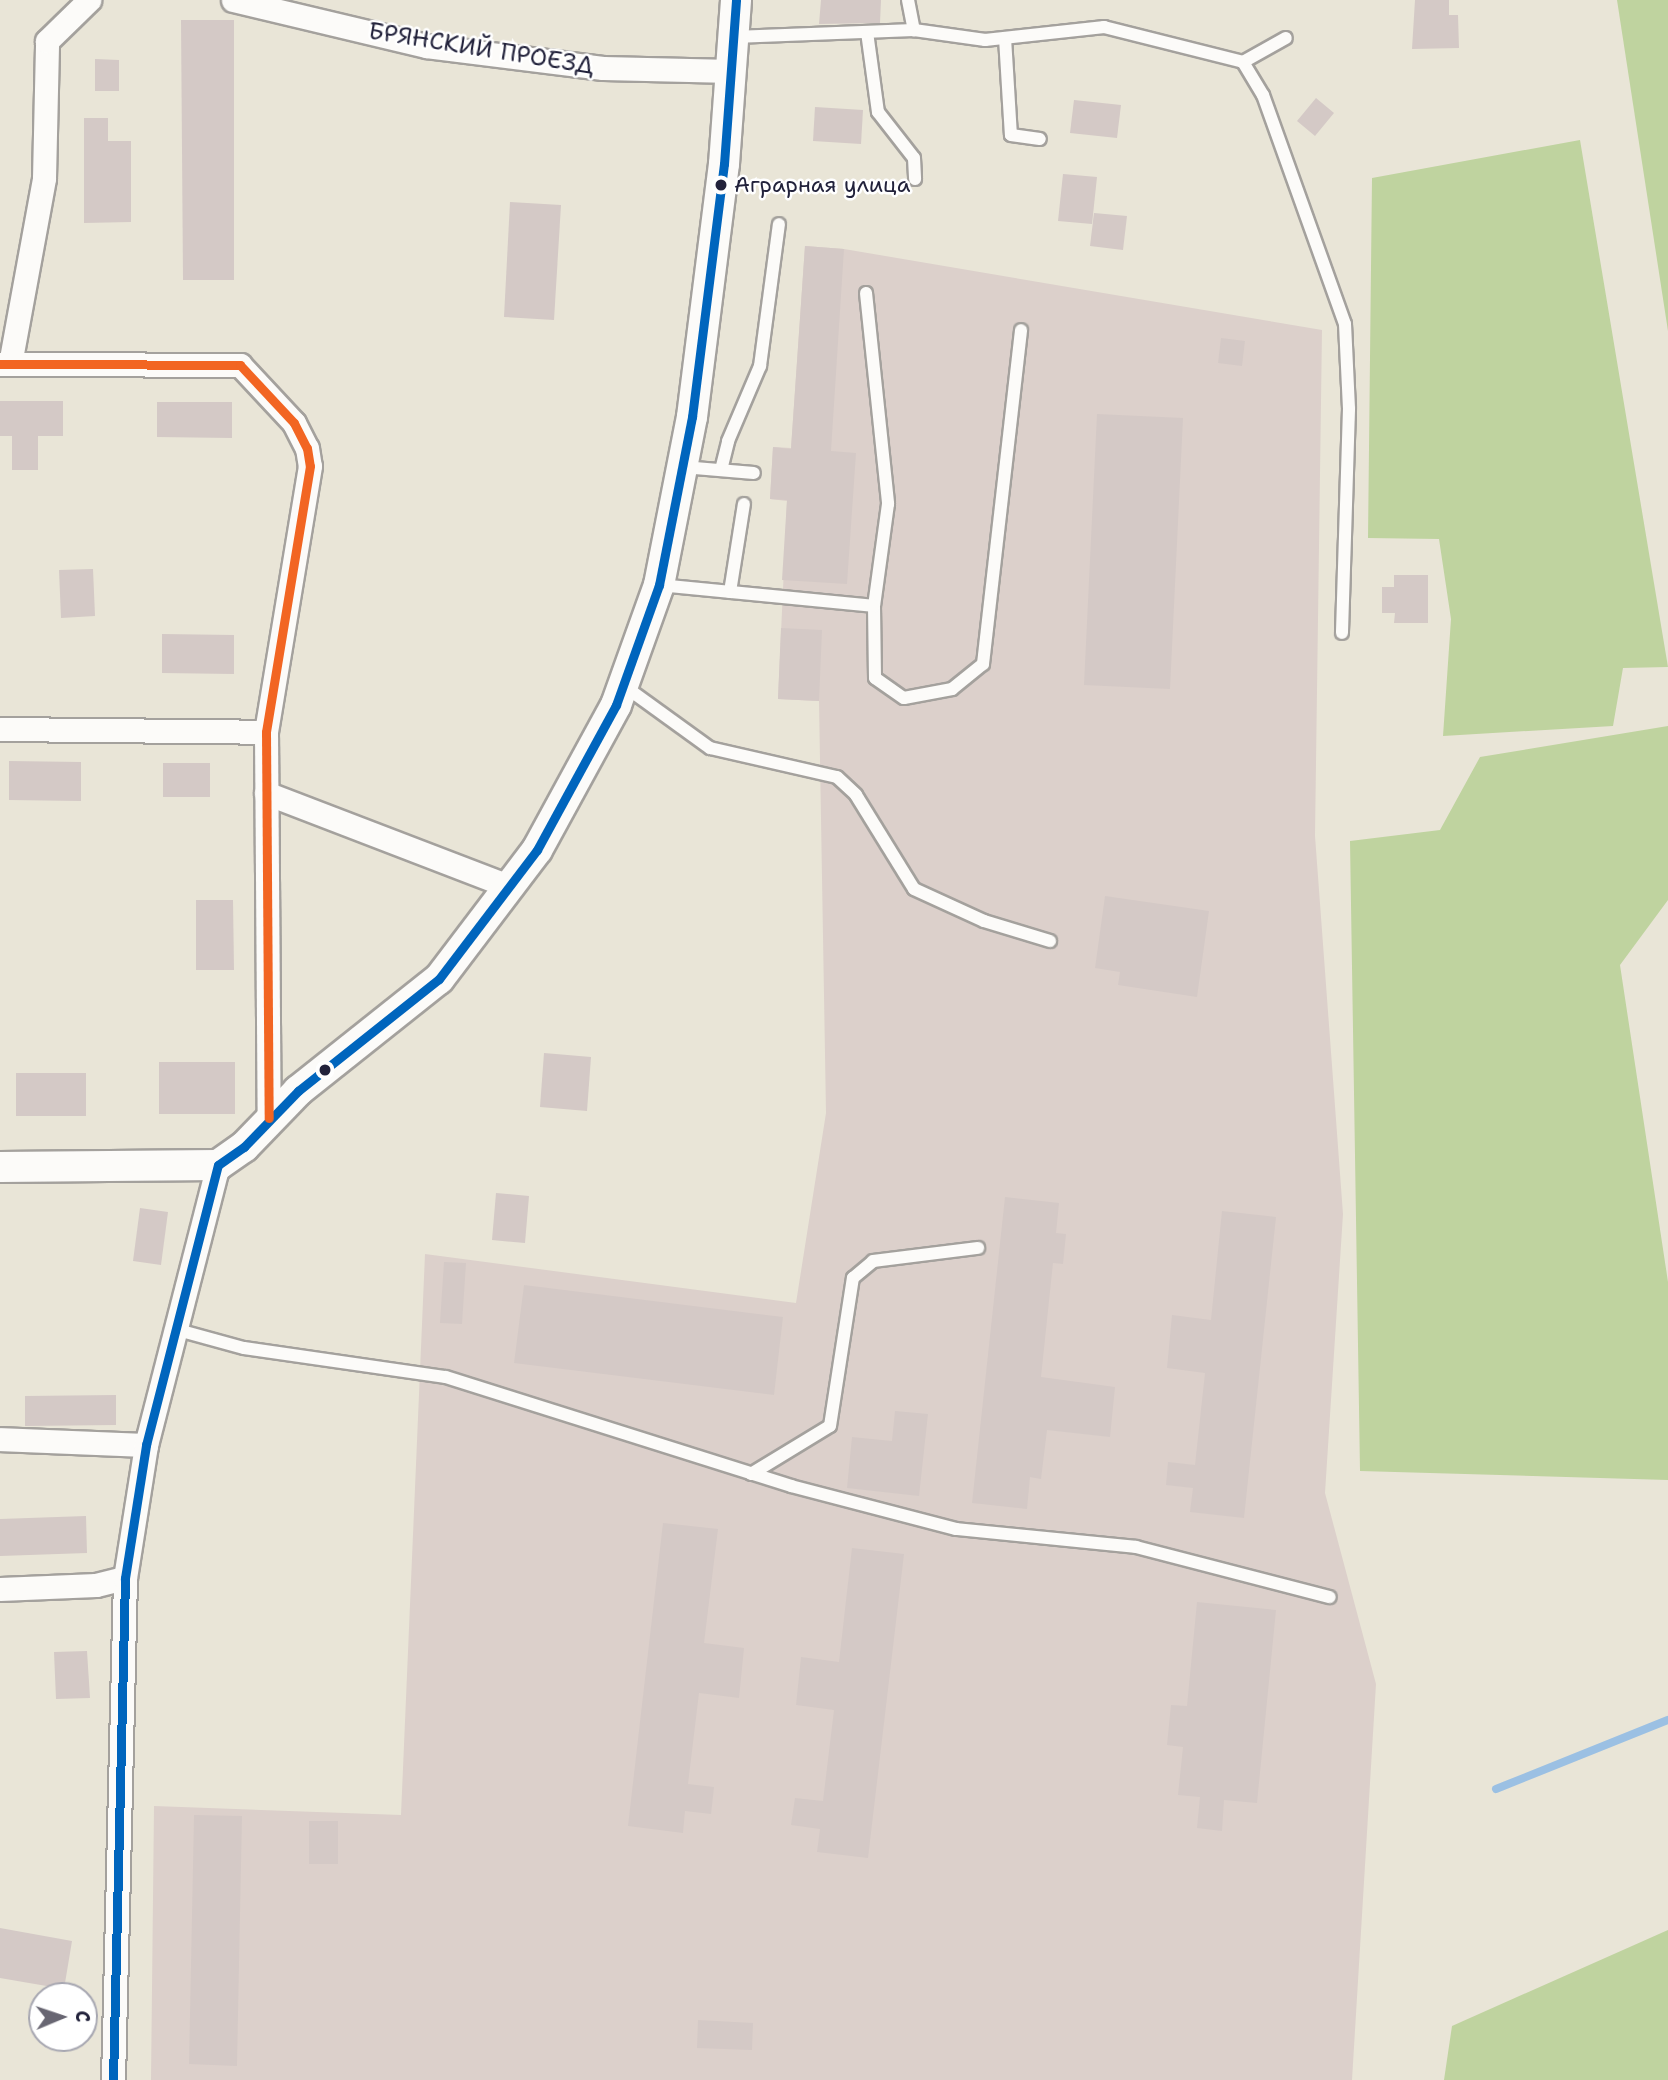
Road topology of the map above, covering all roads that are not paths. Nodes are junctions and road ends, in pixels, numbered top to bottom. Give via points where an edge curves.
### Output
1 (89, 0) edge
2 (233, 0) edge
3 (736, 0) edge
4 (908, 0) edge
5 (914, 30) junction
6 (867, 32) junction
7 (734, 37) junction
8 (1004, 38) junction
9 (1286, 38) dead end
10 (1244, 62) junction
11 (732, 71) junction
12 (1040, 139) dead end
13 (915, 178) dead end
14 (779, 224) dead end
15 (866, 293) dead end
16 (1021, 330) dead end
17 (5, 364) edge
18 (683, 467) junction
19 (721, 470) junction
20 (754, 473) dead end
21 (744, 504) dead end
22 (659, 585) junction
23 (730, 592) junction
24 (874, 606) junction
25 (1342, 633) dead end
26 (624, 686) junction
27 (0, 729) edge
28 (266, 732) junction
29 (266, 793) junction
30 (511, 887) junction
31 (1049, 941) dead end
32 (269, 1118) junction
33 (218, 1165) junction
34 (0, 1167) edge
35 (978, 1248) dead end
36 (178, 1330) junction
37 (0, 1439) edge
38 (146, 1445) junction
39 (751, 1474) junction
40 (125, 1578) junction
41 (0, 1589) edge
42 (1330, 1597) dead end
43 (113, 2080) edge

1 - 17 street via 47,41 44,178
2 - 11 street, БРЯНСКИЙ ПРОЕЗД via 426,46 603,68
3 - 7 street
4 - 5 lane
5 - 6 lane
5 - 8 lane via 985,40
6 - 7 lane
6 - 13 lane via 877,112 914,158
7 - 11 street
8 - 10 lane via 1104,27
8 - 12 lane via 1011,135
9 - 10 lane
10 - 25 lane via 1263,95 1345,324 1349,409
11 - 18 street
14 - 19 lane via 760,366 728,440
15 - 24 lane via 888,504
16 - 24 lane via 983,664 952,690 905,698 875,678
17 - 28 street via 240,365 294,423 310,466
18 - 19 lane
18 - 22 street
19 - 20 lane
21 - 23 lane
22 - 23 lane
22 - 26 street
23 - 24 lane
26 - 30 street via 579,777
26 - 31 lane via 710,748 836,777 856,795 914,889 984,921
27 - 28 street
28 - 29 street
29 - 30 street
29 - 32 street
30 - 32 street via 439,979
32 - 33 street via 244,1147
33 - 34 street
33 - 36 street
35 - 39 lane via 873,1261 853,1278 830,1426
36 - 38 street
36 - 39 lane via 244,1348 446,1377
37 - 38 street
38 - 40 street
39 - 42 lane via 957,1529 1136,1546
40 - 41 street via 96,1585
40 - 43 street

